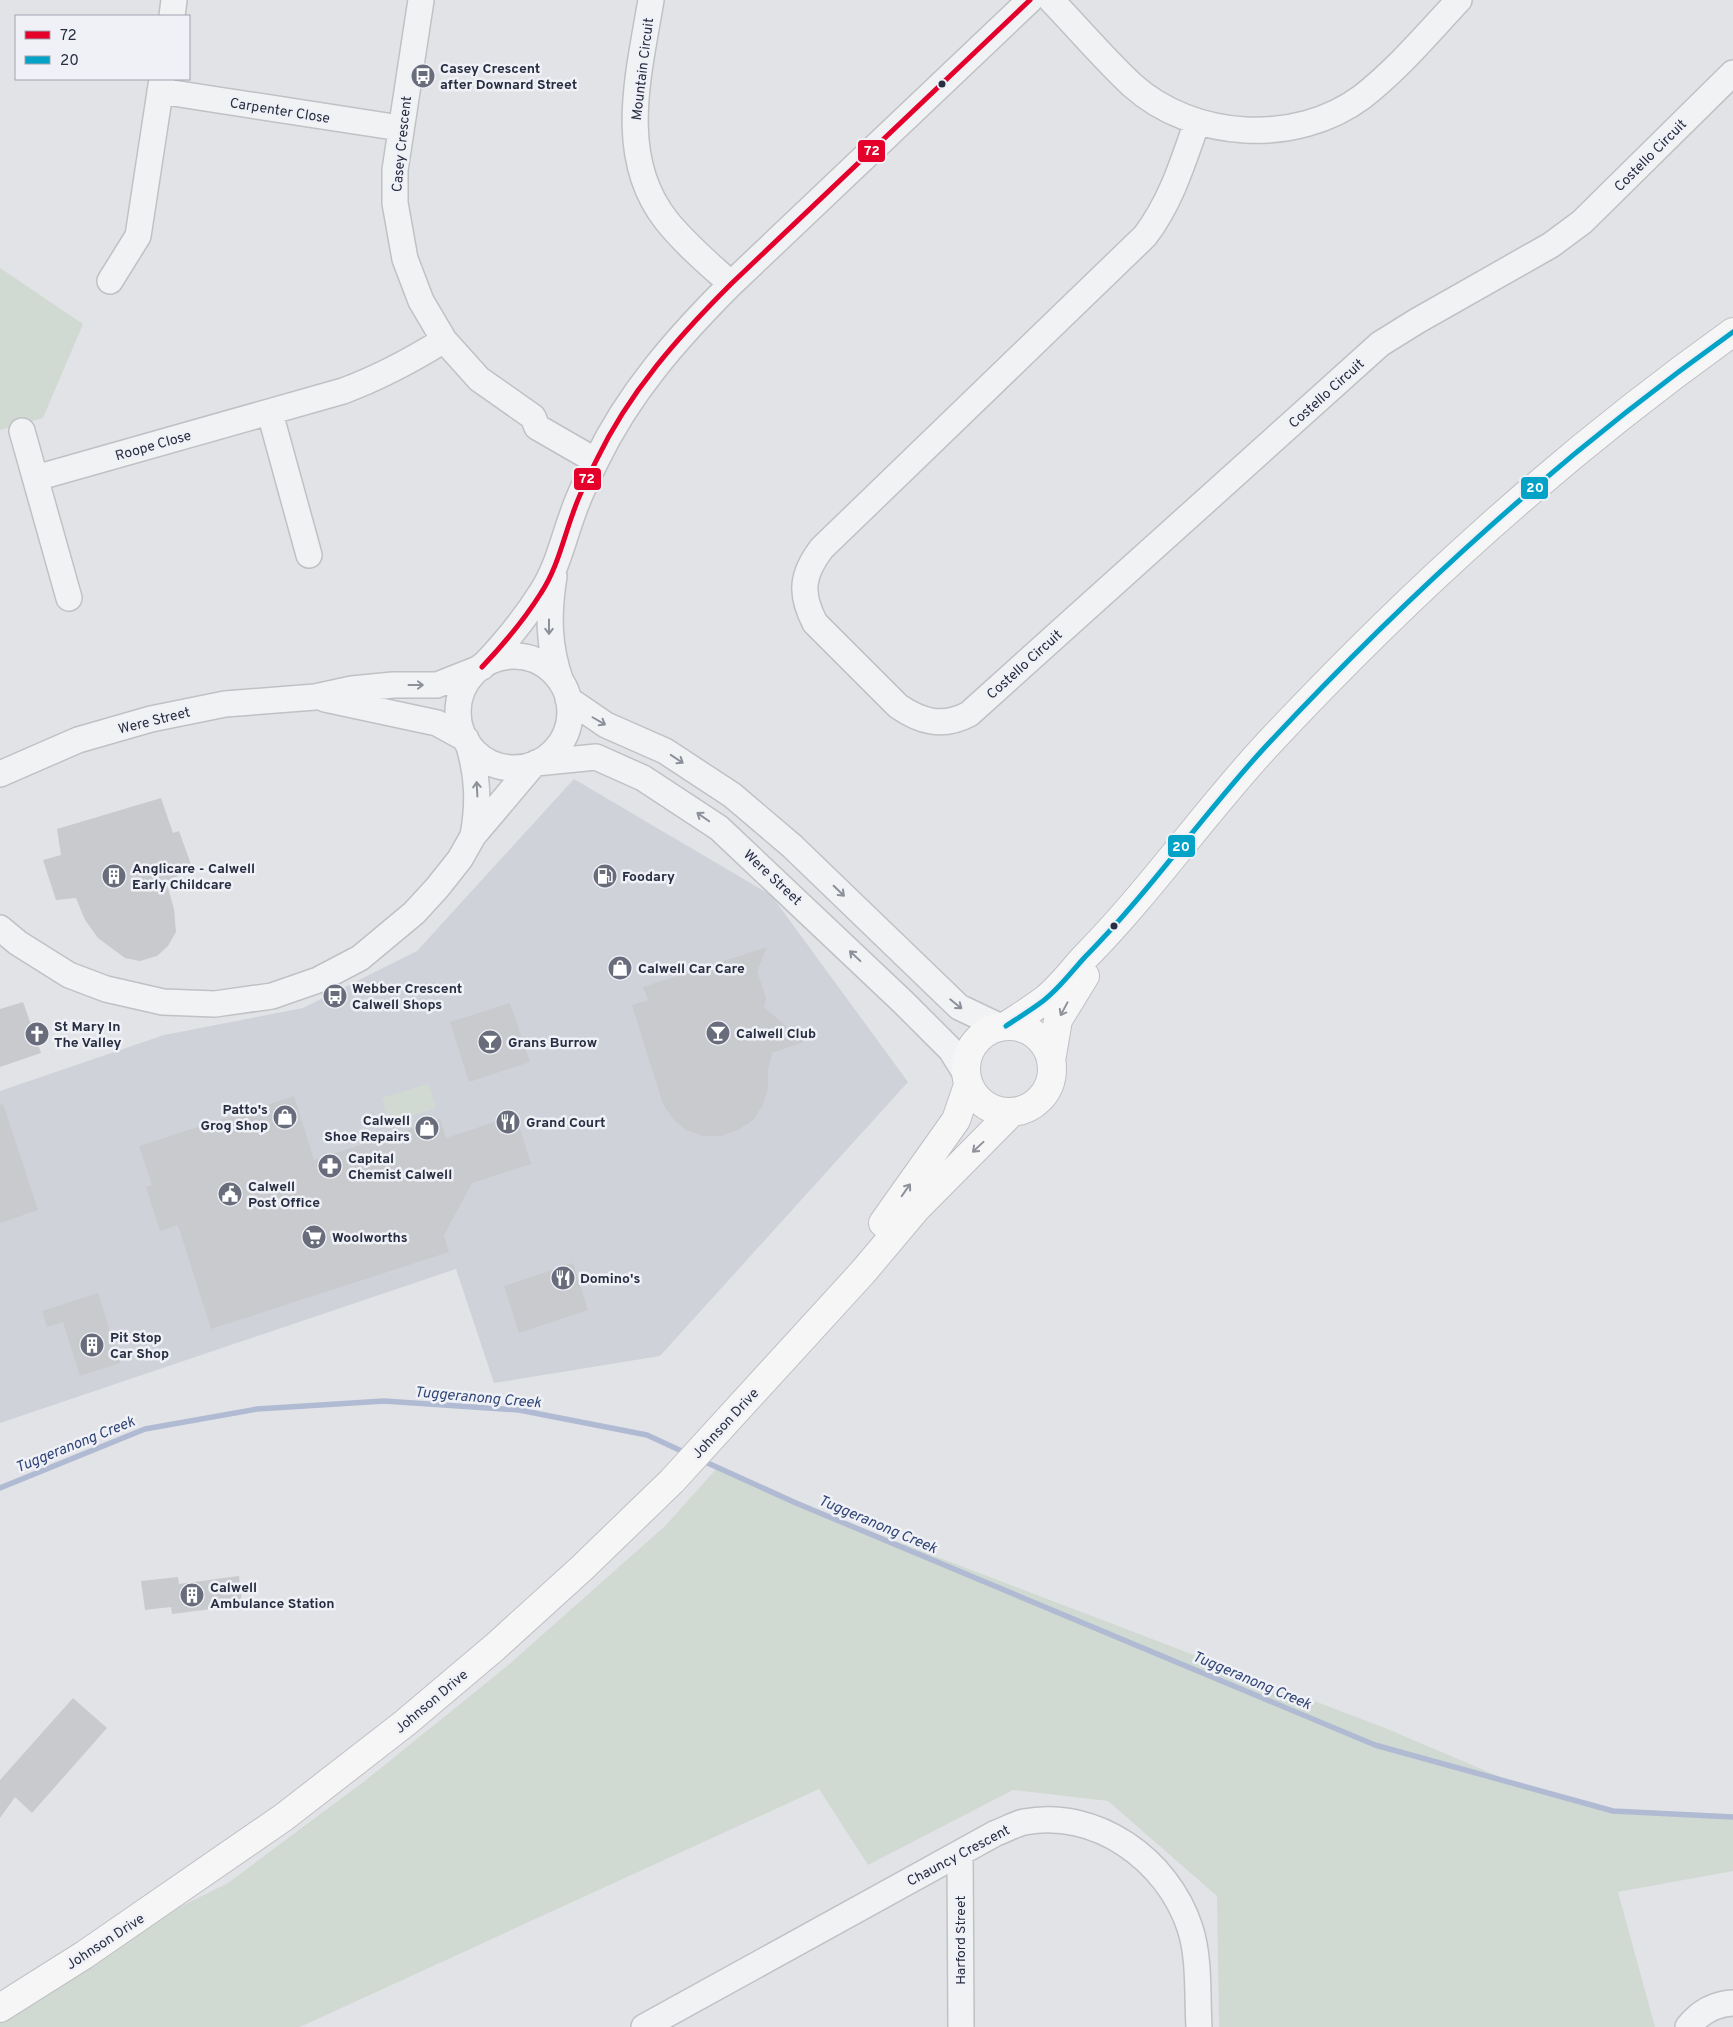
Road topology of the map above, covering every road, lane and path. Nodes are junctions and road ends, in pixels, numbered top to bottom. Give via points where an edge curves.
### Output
1 (174, 0) edge
2 (421, 0) edge
3 (651, 0) edge
4 (1030, 0) edge
5 (1051, 0) edge
6 (1459, 0) edge
7 (172, 15) edge
8 (1733, 73) edge
9 (161, 85) edge
10 (1197, 122) junction
11 (400, 128) junction
12 (110, 281) dead end
13 (731, 284) junction
14 (1733, 332) edge
15 (444, 340) junction
16 (270, 413) junction
17 (22, 431) dead end
18 (600, 453) junction
19 (36, 478) junction
20 (309, 555) dead end
21 (557, 562) junction
22 (69, 598) dead end
23 (481, 668) junction
24 (565, 690) junction
25 (315, 697) junction
26 (467, 741) junction
27 (534, 764) junction
28 (0, 774) edge
29 (473, 836) junction
30 (1118, 924) junction
31 (0, 928) edge
32 (1003, 1027) junction
33 (1051, 1061) junction
34 (967, 1079) junction
35 (1012, 1112) junction
36 (808, 1331) junction
37 (960, 1853) junction
38 (1733, 2003) edge
39 (0, 2008) edge
40 (644, 2027) edge
41 (960, 2027) edge
42 (1199, 2027) edge
43 (1688, 2027) edge

1 - 7 street
2 - 11 street, Casey Crescent
3 - 13 street, Mountain Circuit via 636,92 636,149 647,185 665,219
4 - 13 street
5 - 10 street via 1133,86 1163,107
6 - 10 street via 1390,73 1361,98 1328,116 1291,127 1253,131
8 - 10 street, Costello Circuit via 1582,222 1551,245 1380,344 969,714 942,722 914,717 898,706 815,624 807,607 804,589 811,563 822,548 1145,236 1173,190
9 - 11 street, Carpenter Close
9 - 12 street, Carpenter Close via 138,236
11 - 15 street, Casey Crescent via 394,192 399,237 421,301
13 - 18 street via 665,353 623,412
14 - 30 main road via 1654,388 1550,472 1451,559 1265,748
15 - 16 street, Roope Close via 343,392
15 - 18 street, Casey Crescent via 480,379 533,417 536,427
16 - 19 street, Roope Close
16 - 20 street
17 - 19 street
18 - 21 street via 574,511
19 - 22 street
21 - 23 street via 542,593 504,644
21 -> 24 street via 549,630 552,658
23 - 24 street via 505,657 530,659 542,664
25 -> 23 street, Were Street via 352,689 437,684
23 - 26 street via 472,676 461,697 459,721
24 - 27 street via 570,719 564,736 554,752
24 -> 32 street via 586,713 665,751 732,795 792,846 959,1007
25 - 26 street, Were Street via 437,723
25 - 28 street, Were Street via 225,704 151,718 78,740
26 - 27 street via 480,756 496,765 520,768
29 -> 26 street via 478,790
27 - 29 street
34 -> 27 street, Were Street via 951,1050 719,828 643,778 596,757
29 - 31 street via 437,888 360,958 318,980 272,996 215,1004 163,1002 106,989 69,975
30 - 32 main road via 1046,999
30 -> 33 main road via 1058,1020
32 - 33 main road via 1032,1032 1047,1048
32 - 34 main road via 986,1033 970,1050
33 - 35 main road via 1051,1080 1040,1099 1031,1106
34 - 35 main road via 981,1102 990,1108
36 -> 34 main road, Johnson Drive via 956,1120
35 -> 36 main road, Johnson Drive via 930,1193
36 - 39 main road, Johnson Drive via 672,1481 582,1568 397,1729 208,1872
37 - 40 street, Chauncy Crescent
37 - 41 street, Harford Street
37 - 42 street, Chauncy Crescent via 1023,1822 1053,1820 1101,1830 1131,1847 1162,1877 1177,1898 1190,1929 1196,1960
38 - 43 street via 1703,2012

